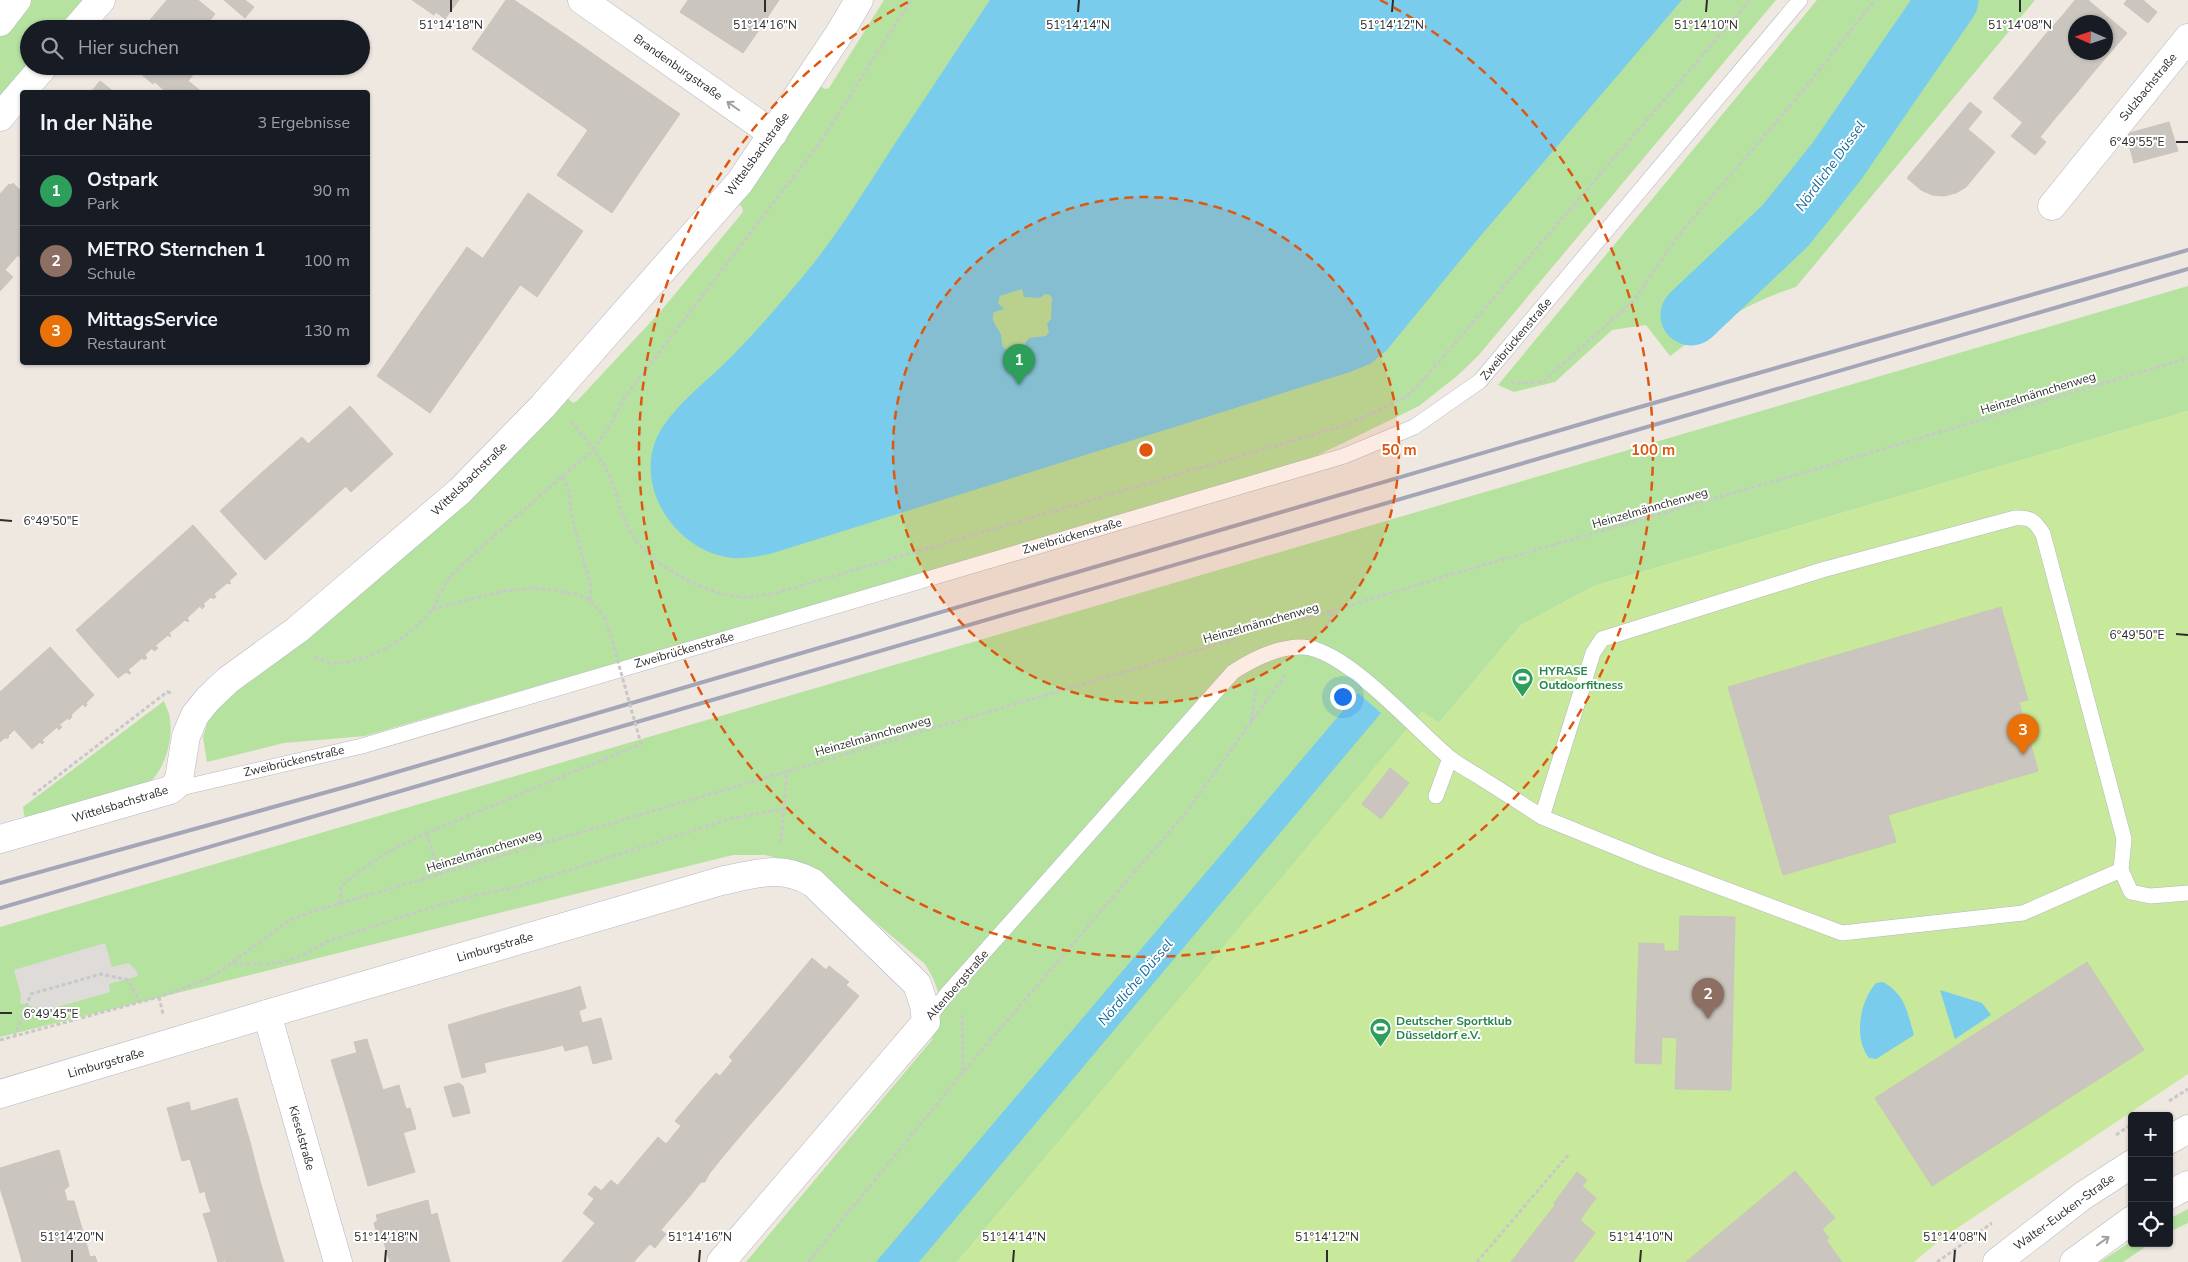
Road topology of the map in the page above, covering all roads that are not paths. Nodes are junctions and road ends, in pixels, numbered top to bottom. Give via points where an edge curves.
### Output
1 (17, 0) edge
2 (101, 0) edge
3 (582, 0) edge
4 (859, 0) edge
5 (1800, 0) edge
6 (84, 20) edge
7 (0, 22) edge
8 (2188, 38) edge
9 (36, 75) edge
10 (23, 90) edge
11 (20, 94) edge
12 (0, 117) edge
13 (773, 134) junction
14 (2052, 206) dead end
15 (1450, 758) junction
16 (170, 790) junction
17 (1436, 796) dead end
18 (1542, 817) junction
19 (4, 838) edge
20 (2121, 870) junction
21 (2188, 894) edge
22 (267, 1014) junction
23 (926, 1022) junction
24 (0, 1094) edge
25 (2188, 1129) edge
26 (2173, 1138) edge
27 (2128, 1167) edge
28 (2188, 1185) edge
29 (2173, 1193) edge
30 (2128, 1223) edge
31 (338, 1262) edge
32 (721, 1262) edge
33 (1997, 1262) edge
34 (2074, 1262) edge

1 - 7 street
2 - 6 street
13 -> 3 street, Brandenburgstraße
4 - 13 street, Wittelsbachstraße
5 - 16 lane, Zweibrückenstraße via 1480,381 1414,427 1344,456 362,746
8 - 14 street, Sulzbachstraße
9 - 10 street
11 - 12 street
13 - 16 street, Wittelsbachstraße via 740,182 535,414 460,491 297,630 228,680 208,699 195,714 186,736 179,779
15 - 17 lane
15 - 18 lane
15 - 23 lane, Altenbergstraße via 1340,660 1303,647 1282,650 1245,664 1232,672 946,995
16 - 19 street, Wittelsbachstraße
18 - 20 lane via 1842,933 2023,913
18 - 20 lane via 1593,653 1602,639 1822,570 2015,518 2027,518 2036,521 2043,534 2124,839
20 - 21 lane via 2132,892 2150,896
22 - 23 street, Limburgstraße via 721,881 779,871 801,876 813,883 917,984
22 - 24 street, Limburgstraße
22 - 31 street, Kieselstraße
23 - 32 street, Altenbergstraße
25 - 26 street
27 - 33 street, Walter-Eucken-Straße via 2084,1195
28 - 29 street
34 -> 30 street

